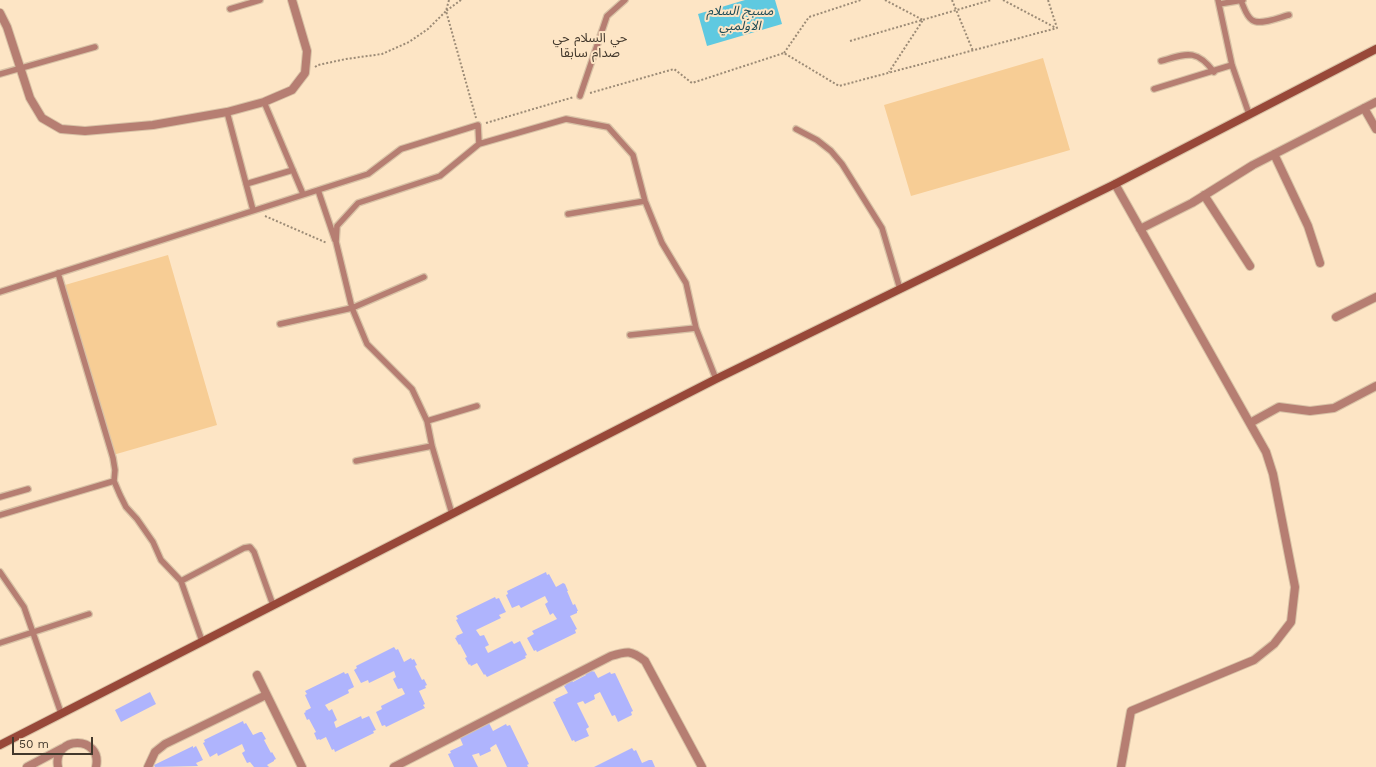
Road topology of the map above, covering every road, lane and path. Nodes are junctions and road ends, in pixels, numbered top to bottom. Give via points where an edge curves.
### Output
1 (260, 0) edge
2 (292, 0) edge
3 (449, 0) edge
4 (461, 0) edge
5 (625, 0) edge
6 (861, 0) edge
7 (885, 0) edge
8 (952, 0) edge
9 (991, 0) edge
10 (1003, 0) edge
11 (1048, 0) edge
12 (1242, 0) edge
13 (1219, 2) edge
14 (230, 9) dead end
15 (956, 10) junction
16 (446, 11) junction
17 (0, 13) edge
18 (1289, 15) dead end
19 (923, 20) junction
20 (1057, 28) junction
21 (850, 41) dead end
22 (94, 47) dead end
23 (1376, 49) edge
24 (973, 51) junction
25 (784, 53) junction
26 (1161, 61) dead end
27 (1232, 65) junction
28 (21, 68) junction
29 (1214, 72) junction
30 (305, 73) junction
31 (888, 73) junction
32 (0, 74) edge
33 (1154, 89) dead end
34 (580, 96) junction
35 (264, 102) junction
36 (1376, 102) edge
37 (1364, 108) junction
38 (228, 112) junction
39 (1249, 114) junction
40 (478, 125) junction
41 (796, 129) dead end
42 (1376, 129) edge
43 (479, 144) junction
44 (1274, 154) junction
45 (293, 170) junction
46 (246, 184) junction
47 (1115, 184) junction
48 (318, 190) junction
49 (303, 194) junction
50 (1204, 195) junction
51 (645, 202) junction
52 (253, 210) junction
53 (568, 214) dead end
54 (1140, 229) junction
55 (337, 248) junction
56 (1320, 263) dead end
57 (1250, 266) dead end
58 (58, 273) junction
59 (424, 277) dead end
60 (900, 289) junction
61 (0, 292) edge
62 (1376, 297) edge
63 (352, 308) junction
64 (1336, 317) dead end
65 (280, 324) dead end
66 (696, 328) junction
67 (630, 335) dead end
68 (716, 379) junction
69 (1376, 386) edge
70 (477, 406) dead end
71 (427, 421) junction
72 (1250, 423) junction
73 (432, 446) junction
74 (356, 461) dead end
75 (114, 482) junction
76 (28, 489) dead end
77 (0, 497) edge
78 (452, 514) junction
79 (0, 516) edge
80 (0, 572) edge
81 (181, 581) junction
82 (273, 605) junction
83 (89, 614) dead end
84 (33, 632) junction
85 (202, 641) junction
86 (0, 642) edge
87 (257, 675) dead end
88 (266, 695) junction
89 (61, 714) junction
90 (0, 745) edge
91 (64, 748) junction
92 (98, 765) edge
93 (27, 767) edge
94 (58, 767) edge
95 (148, 767) edge
96 (302, 767) edge
97 (394, 767) edge
98 (702, 767) edge
99 (1121, 767) edge

1 - 14 lane
2 - 30 street via 307,51
3 - 16 path
4 - 16 path
5 - 34 lane via 607,16
6 - 25 path via 809,17
7 - 19 path
8 - 15 path
9 - 15 path
10 - 20 path
11 - 20 path
12 - 13 lane
12 - 18 lane via 1252,21 1260,23
13 - 27 lane
15 - 19 path
15 - 24 path
16 - 30 path via 422,34 382,54 318,65
16 - 40 path
17 - 28 street
19 - 21 path
19 - 31 path
20 - 24 path
22 - 28 lane
23 - 39 street
24 - 31 path
25 - 31 path via 839,86
25 - 34 path via 692,83 674,69
26 - 29 lane via 1188,53 1207,63
27 - 29 lane
27 - 39 lane
28 - 32 lane
28 - 38 street via 30,98 42,118 61,129 86,130 153,125
29 - 33 lane
30 - 35 street via 292,90
34 - 40 path
35 - 38 street
35 - 45 lane
36 - 37 street
37 - 42 street
37 - 44 street
38 - 46 lane
39 - 47 street
40 - 43 lane
40 - 48 lane via 401,149 368,174
41 - 60 lane via 817,140 842,164 882,228
43 - 51 lane via 566,118 608,127 633,155
43 - 55 lane via 440,176 358,203 337,226
44 - 50 street
44 - 56 street via 1308,226
45 - 46 lane
45 - 49 lane
46 - 52 lane
47 - 54 street
47 - 60 street
48 - 49 lane
48 - 55 lane
49 - 52 lane
50 - 54 street
50 - 57 street
51 - 53 lane
51 - 66 lane via 662,243 686,283
52 - 55 path
52 - 58 lane
54 - 72 street
55 - 63 lane
58 - 61 lane
58 - 75 lane via 113,458
59 - 63 lane
60 - 68 street
62 - 64 street
63 - 65 lane
63 - 71 lane via 367,344 412,389
66 - 67 lane
66 - 68 lane
68 - 78 street
69 - 72 street via 1334,408 1310,411 1279,407
70 - 71 lane
71 - 73 lane
72 - 99 street via 1266,452 1273,474 1295,587 1291,622 1274,644 1254,660 1131,711
73 - 74 lane
73 - 78 lane
75 - 79 lane
75 - 81 lane via 126,507 152,542 160,560
76 - 77 lane
78 - 82 street
80 - 84 lane via 24,607
81 - 82 lane via 250,547
81 - 85 lane
82 - 85 street
83 - 84 lane
84 - 86 lane
84 - 89 lane
85 - 89 street
87 - 88 street
88 - 95 street via 165,744 155,752
88 - 96 street
89 - 90 street
91 - 92 street via 75,742 84,744 96,755
91 - 93 street
91 - 94 street via 59,756
97 - 98 street via 626,651 645,661

